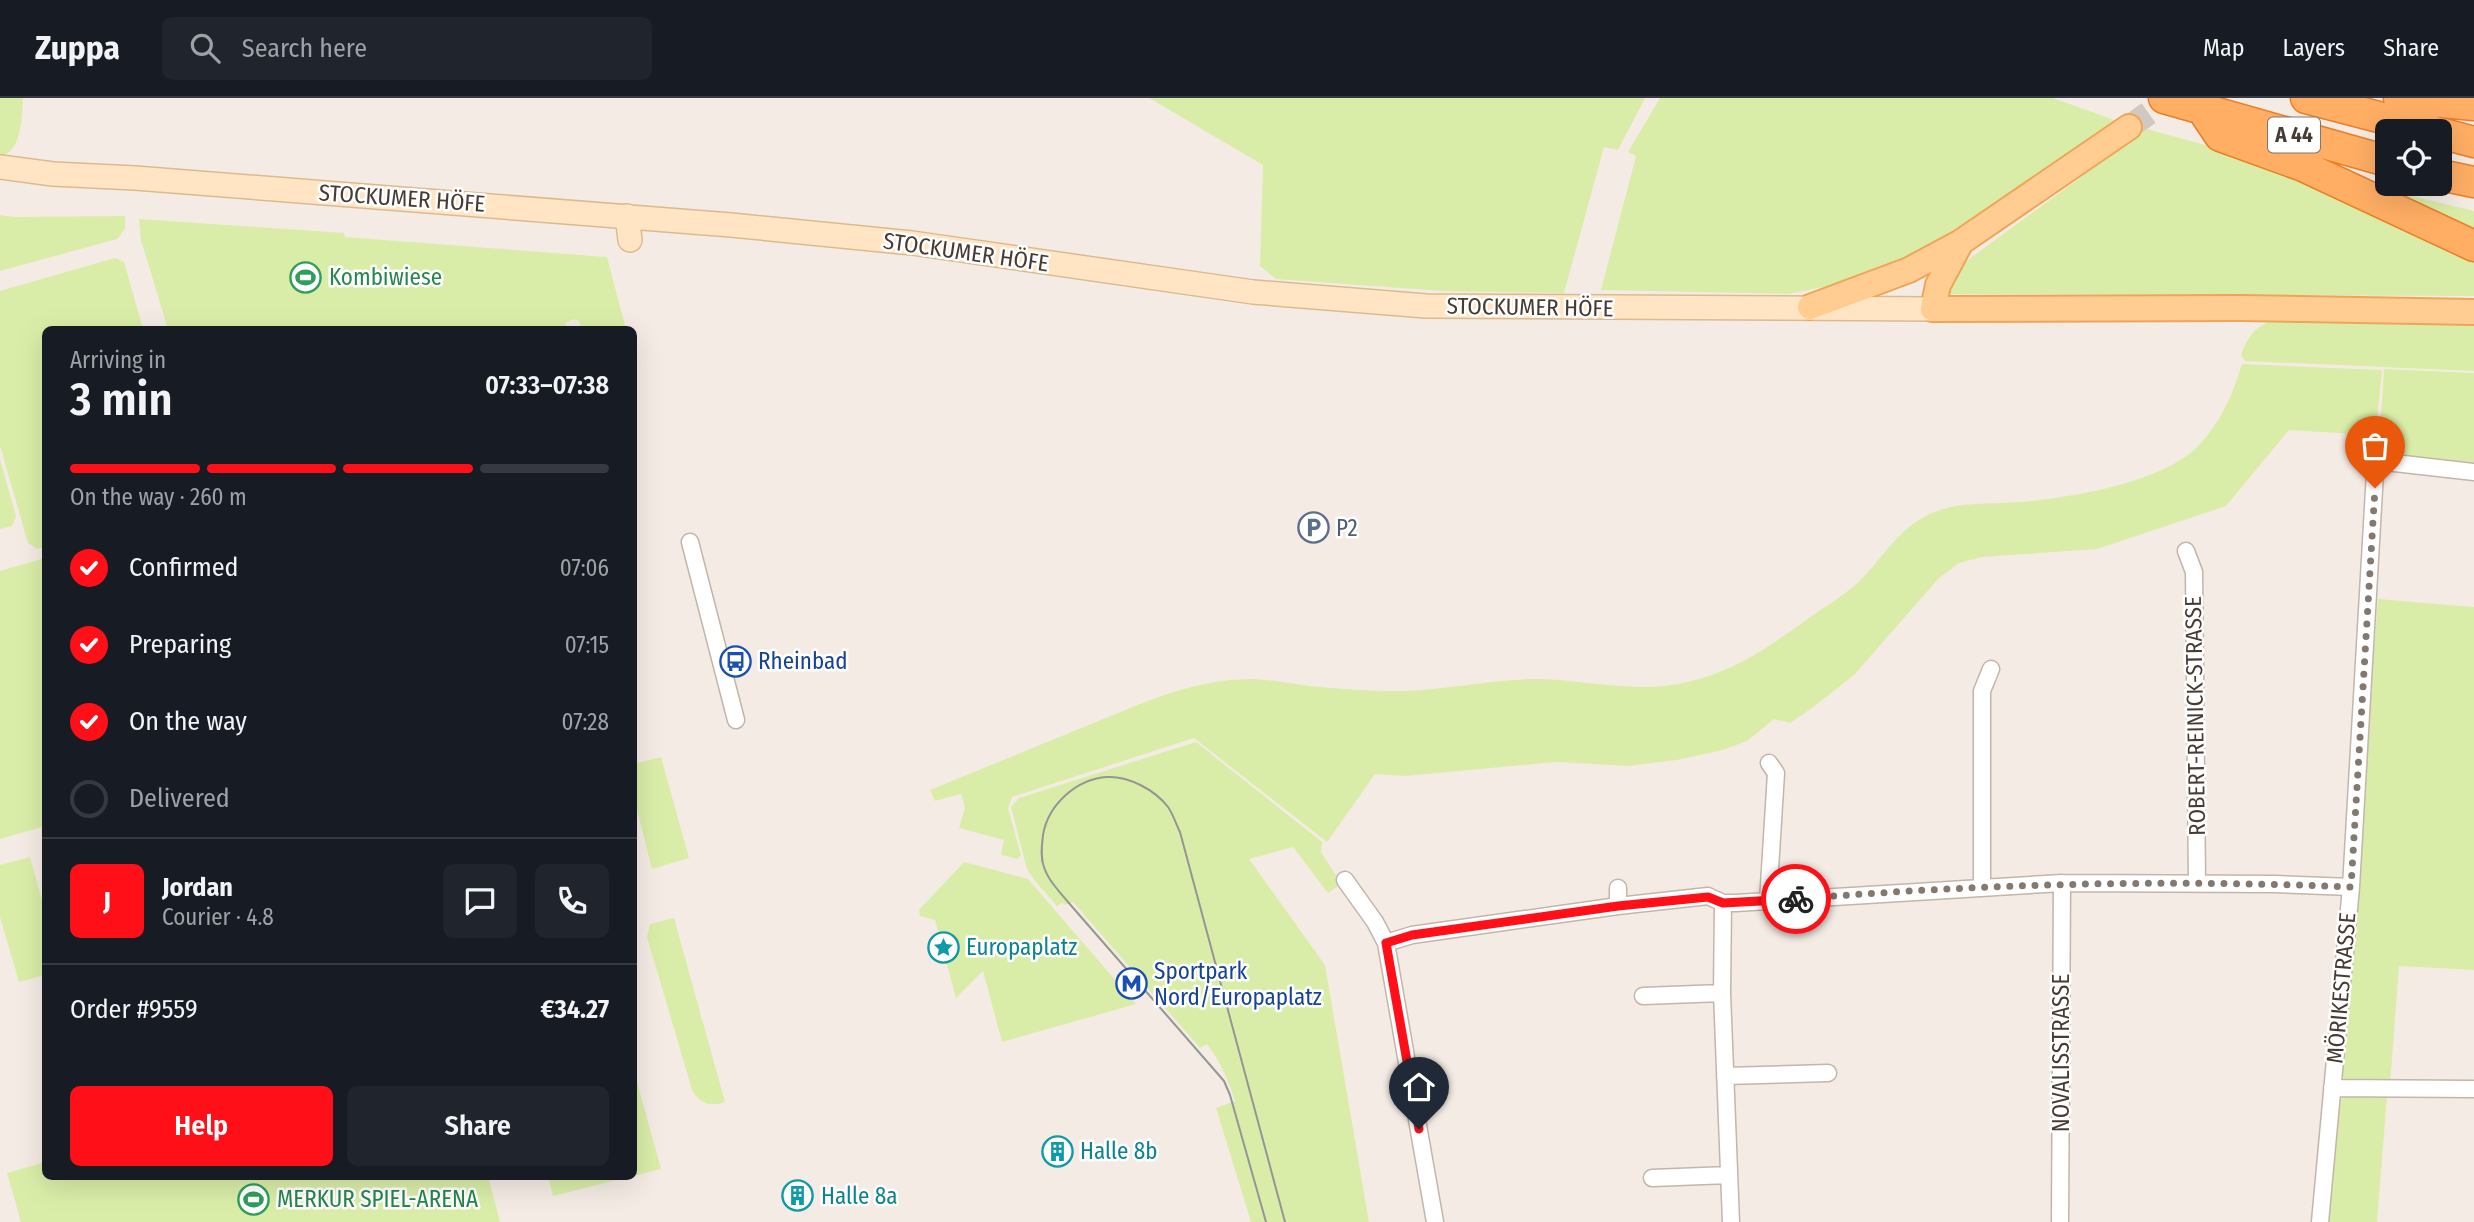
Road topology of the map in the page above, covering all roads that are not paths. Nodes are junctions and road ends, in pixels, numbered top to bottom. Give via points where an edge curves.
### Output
1 (2164, 98) edge
2 (2306, 98) edge
3 (2399, 98) edge
4 (2474, 105) edge
5 (2202, 109) junction
6 (2386, 119) edge
7 (2129, 127) tunnel mouth
8 (2452, 136) edge
9 (2474, 142) edge
10 (2375, 158) edge
11 (0, 167) edge
12 (2452, 177) edge
13 (2474, 182) edge
14 (627, 215) junction
15 (630, 240) dead end
16 (1961, 242) junction
17 (2474, 246) edge
18 (1810, 307) junction
19 (1933, 309) junction
20 (2474, 312) edge
21 (2377, 438) dead end
22 (2377, 461) junction
23 (2474, 471) edge
24 (690, 542) dead end
25 (2186, 551) dead end
26 (1991, 669) dead end
27 (736, 720) dead end
28 (1769, 762) dead end
29 (1345, 880) dead end
30 (2062, 883) junction
31 (2197, 883) junction
32 (1982, 887) junction
33 (2351, 887) junction
34 (1618, 888) dead end
35 (1768, 901) junction
36 (1723, 903) junction
37 (1618, 906) junction
38 (1386, 943) junction
39 (1723, 993) junction
40 (1643, 996) dead end
41 (1828, 1073) dead end
42 (1725, 1076) junction
43 (2332, 1088) junction
44 (2474, 1089) edge
45 (1729, 1175) junction
46 (1652, 1178) dead end
47 (1435, 1222) edge
48 (1731, 1222) edge
49 (2060, 1222) edge
50 (2320, 1222) edge

1 - 5 highway, A 44
2 - 6 highway, A 44
3 - 4 highway
5 - 10 highway, A 44
5 - 17 highway via 2220,136 2303,166
7 - 16 main road
8 - 9 highway
11 - 14 street, STOCKUMER HÖFE
12 - 13 highway
14 - 15 street
14 - 18 street, STOCKUMER HÖFE via 890,240 1253,292 1386,303
16 - 18 main road via 1909,270
16 - 19 main road via 1938,285
18 - 19 street, STOCKUMER HÖFE
19 - 20 main road
21 - 22 street, MÖRIKESTRASSE
22 - 23 street
22 - 33 street, MÖRIKESTRASSE
24 - 27 street
25 - 31 street, ROBERT-REINICK-STRASSE via 2194,572
26 - 32 street via 1982,691
28 - 35 street via 1776,773
29 - 38 street
30 - 31 street
30 - 32 street
30 - 49 street, NOVALISSTRASSE
31 - 33 street
32 - 35 street
33 - 43 street, MÖRIKESTRASSE
34 - 37 street
35 - 36 street
36 - 37 street via 1708,897
36 - 39 street
37 - 38 street via 1412,935
38 - 47 street
39 - 40 street
39 - 42 street
41 - 42 street
42 - 45 street
43 - 44 street
43 - 50 street, MÖRIKESTRASSE
45 - 46 street
45 - 48 street

